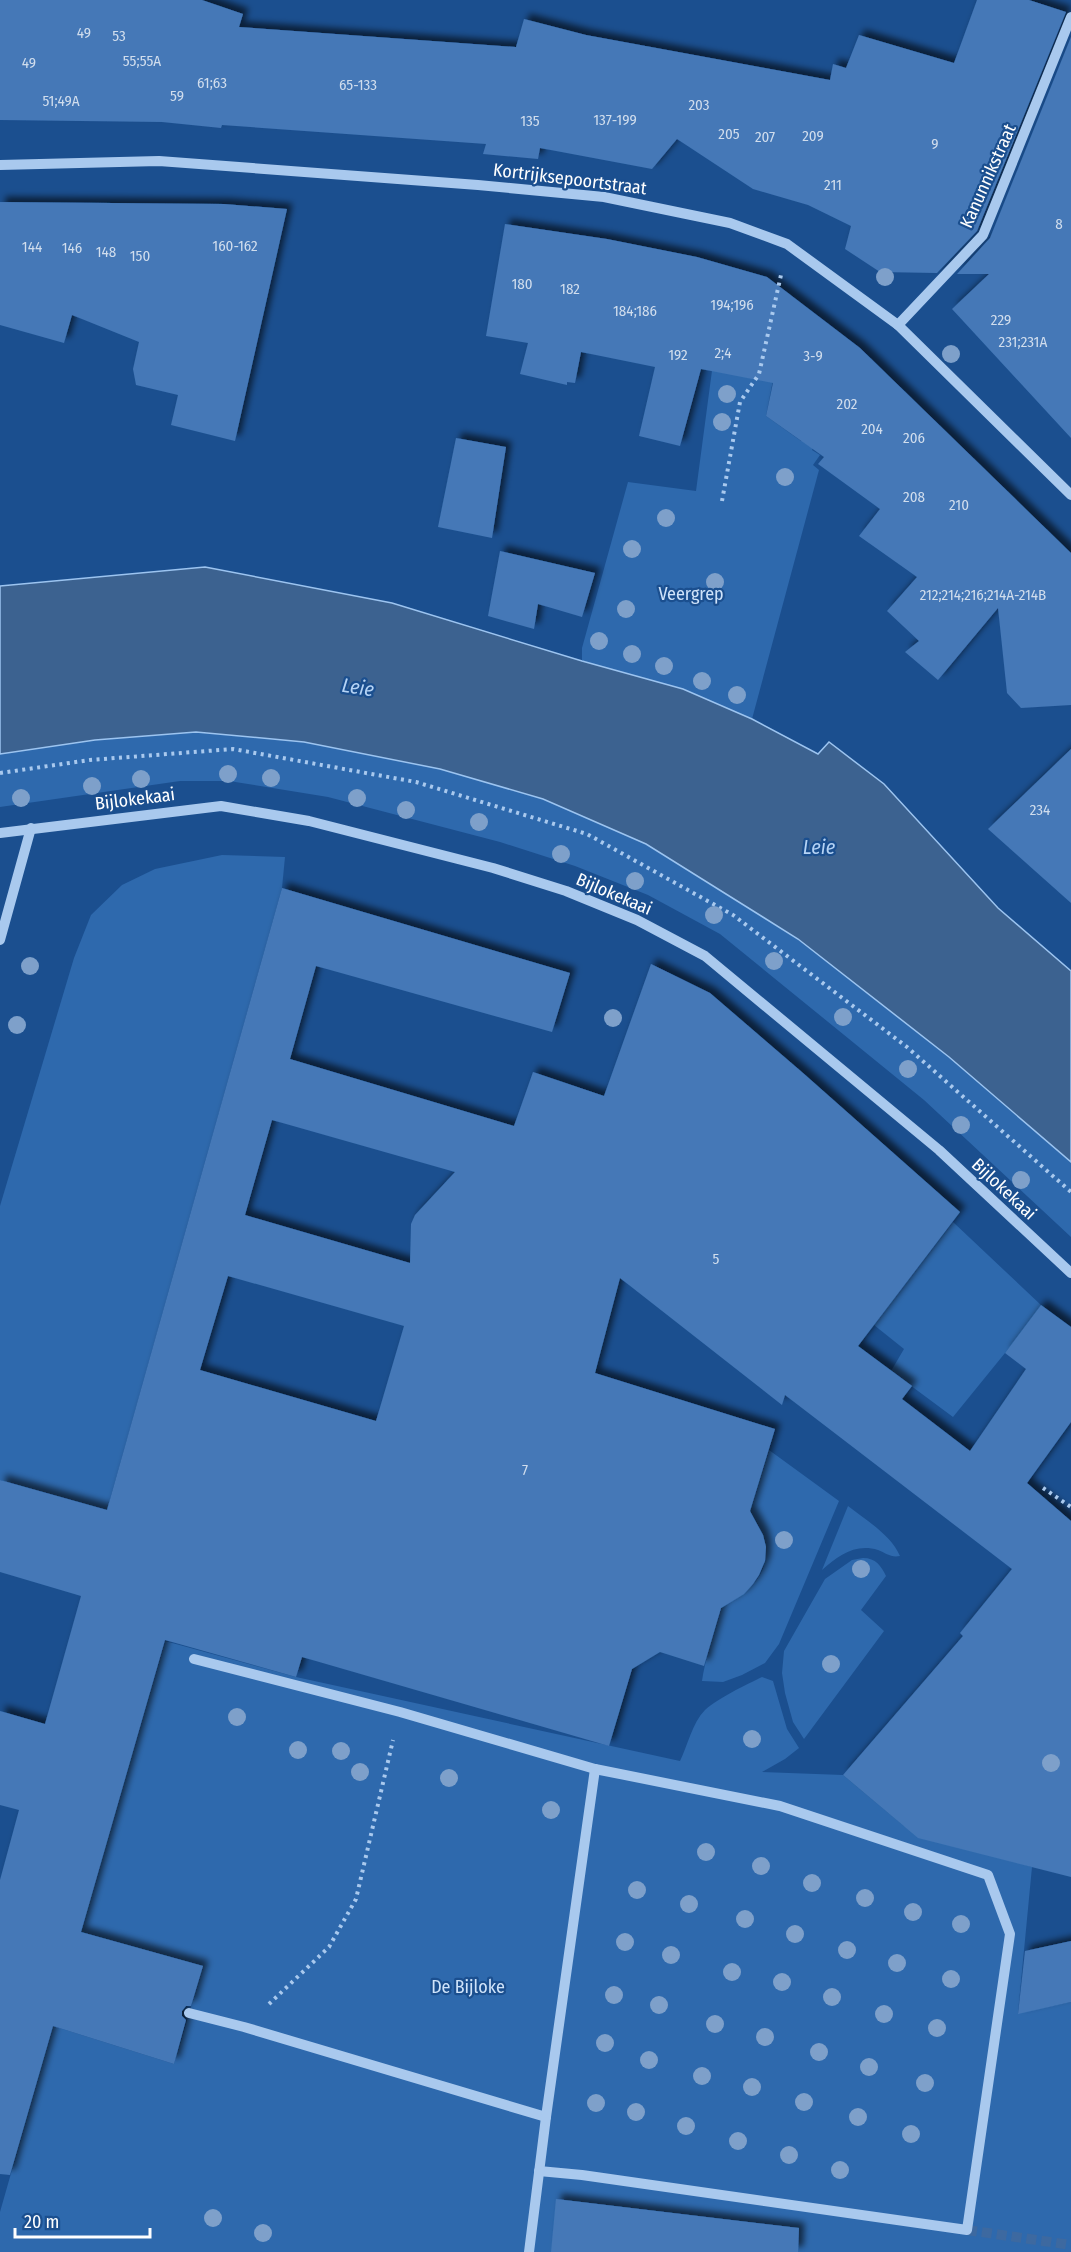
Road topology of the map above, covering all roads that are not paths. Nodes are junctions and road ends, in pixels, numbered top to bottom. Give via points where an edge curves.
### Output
1 (1071, 16) edge
2 (0, 165) edge
3 (898, 325) junction
4 (1071, 495) edge
5 (31, 828) junction
6 (0, 833) edge
7 (0, 940) edge
8 (1071, 1273) edge
9 (194, 1659) dead end
10 (595, 1768) junction
11 (189, 2013) dead end
12 (546, 2117) junction
13 (539, 2171) junction
14 (529, 2252) edge

1 - 3 street, Kanunnikstraat via 983,235
2 - 3 street, Kortrijksepoortstraat via 159,161 604,196 730,223 787,244
3 - 4 street, Kortrijksepoortstraat
5 - 6 street, Bijlokekaai
5 - 7 street
5 - 8 street, Bijlokekaai via 220,806 309,821 493,868 566,891 637,920 705,956 939,1150
9 - 10 street
10 - 12 street
10 - 13 street via 780,1806 988,1875 1010,1934 967,2230
11 - 12 street
12 - 13 street
13 - 14 street

